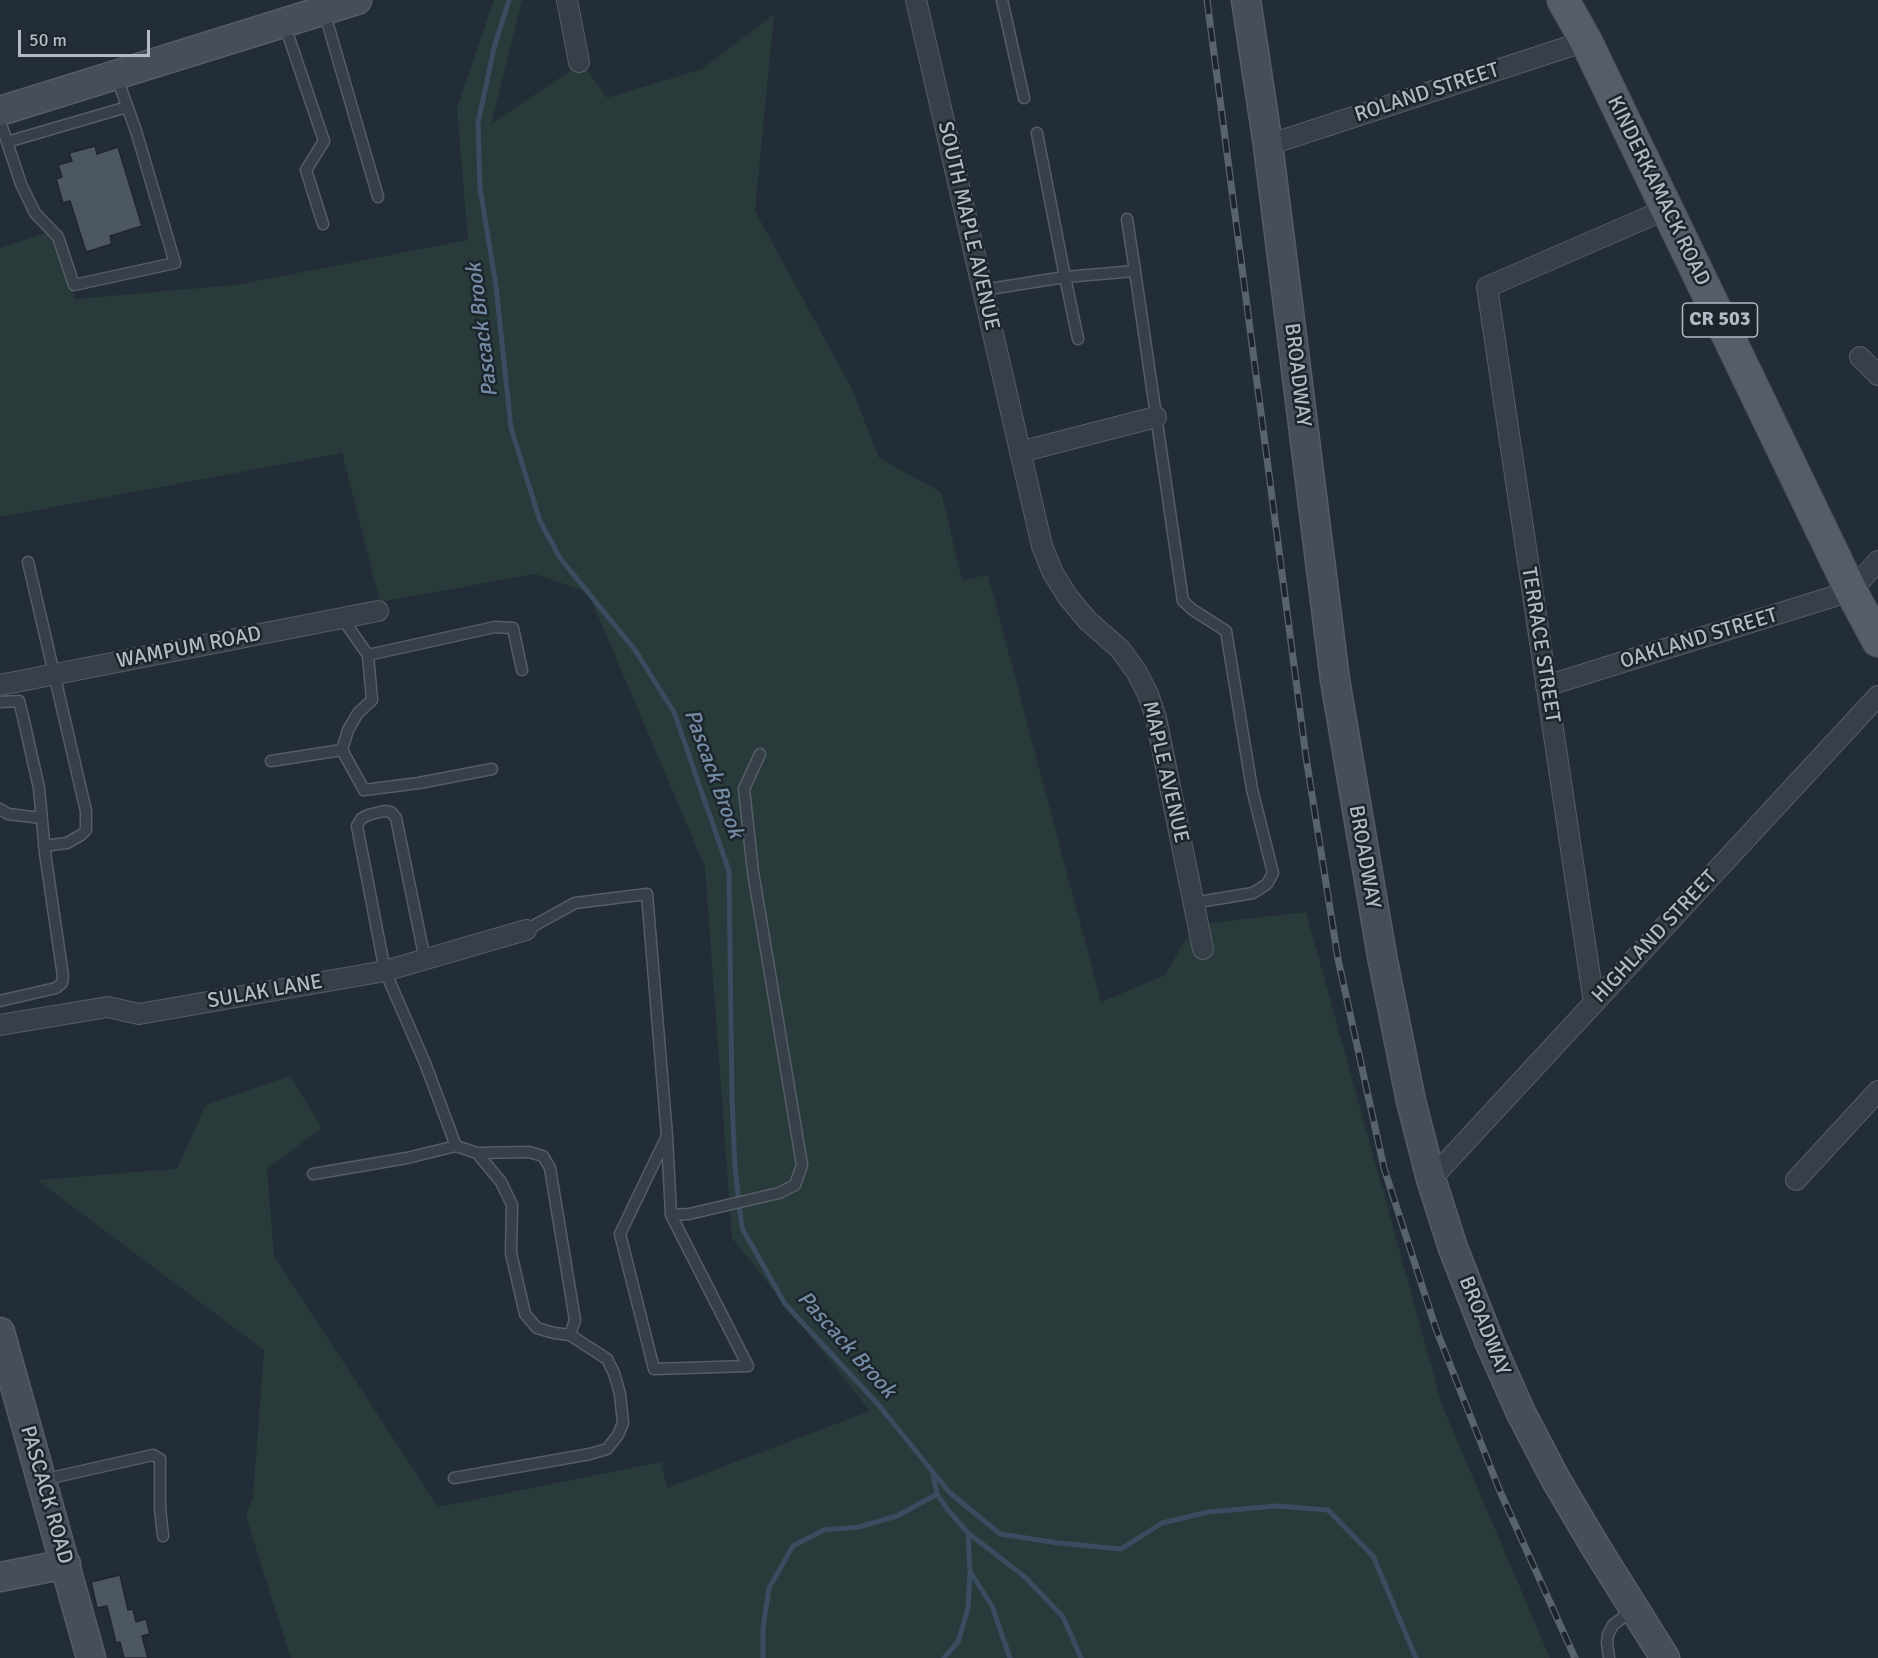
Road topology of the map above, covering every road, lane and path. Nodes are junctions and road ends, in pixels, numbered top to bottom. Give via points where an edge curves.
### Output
1 (357, 0) edge
2 (567, 0) edge
3 (916, 0) edge
4 (1002, 0) edge
5 (1246, 0) edge
6 (1563, 0) edge
7 (322, 5) edge
8 (284, 23) junction
9 (1586, 41) junction
10 (579, 62) dead end
11 (116, 75) junction
12 (1024, 98) dead end
13 (128, 107) junction
14 (0, 111) edge
15 (0, 121) edge
16 (1037, 133) dead end
17 (7, 142) junction
18 (1268, 146) junction
19 (378, 197) dead end
20 (1667, 209) junction
21 (1127, 219) dead end
22 (323, 224) dead end
23 (1135, 271) junction
24 (1065, 278) junction
25 (983, 290) junction
26 (1078, 339) dead end
27 (1860, 357) dead end
28 (1878, 375) edge
29 (1156, 417) junction
30 (1020, 452) junction
31 (1878, 561) edge
32 (28, 562) dead end
33 (1851, 591) junction
34 (378, 611) dead end
35 (342, 618) junction
36 (1878, 641) edge
37 (368, 655) junction
38 (522, 670) dead end
39 (54, 674) junction
40 (7, 683) edge
41 (1546, 686) junction
42 (1878, 696) edge
43 (19, 701) junction
44 (0, 702) edge
45 (342, 750) junction
46 (760, 754) dead end
47 (271, 761) dead end
48 (492, 769) dead end
49 (0, 809) edge
50 (42, 818) junction
51 (44, 846) junction
52 (1193, 903) junction
53 (526, 930) joint
54 (1203, 949) dead end
55 (425, 960) junction
56 (385, 971) junction
57 (0, 1001) edge
58 (1594, 1003) junction
59 (0, 1025) edge
60 (1878, 1091) edge
61 (667, 1136) junction
62 (456, 1146) junction
63 (477, 1153) junction
64 (313, 1174) dead end
65 (1431, 1179) junction
66 (1796, 1180) dead end
67 (671, 1215) junction
68 (0, 1332) edge
69 (570, 1335) junction
70 (454, 1478) dead end
71 (42, 1480) junction
72 (164, 1536) dead end
73 (66, 1564) junction
74 (0, 1577) edge
75 (1634, 1608) junction
76 (91, 1658) edge
77 (1609, 1658) edge
78 (1665, 1658) edge

1 - 7 street
2 - 10 street
3 - 25 street, SOUTH MAPLE AVENUE
4 - 12 lane
5 - 18 street, BROADWAY
6 - 9 main road, KINDERKAMACK ROAD / CR 503
7 - 8 street
7 - 19 lane
8 - 11 street
8 - 22 lane via 324,141 306,170
9 - 18 street, ROLAND STREET
9 - 20 main road, KINDERKAMACK ROAD / CR 503
11 - 13 lane
11 - 14 street
13 - 17 lane
13 - 17 lane via 175,263 74,285 58,237 35,213
15 - 17 lane
16 - 24 lane
18 - 65 street, BROADWAY via 1335,680 1382,956
20 - 33 main road, KINDERKAMACK ROAD / CR 503
20 - 41 street, TERRACE STREET via 1487,287
21 - 23 lane
23 - 24 lane
23 - 29 lane
24 - 25 lane
24 - 26 lane
25 - 30 street, SOUTH MAPLE AVENUE
27 - 28 street
29 - 30 street
29 - 52 lane via 1183,601 1226,630 1252,789 1273,873 1267,884 1253,893
30 - 52 street, MAPLE AVENUE via 1042,546 1053,573 1081,612 1120,649 1148,694
31 - 33 street
32 - 39 lane
33 - 36 main road, KINDERKAMACK ROAD / CR 503
33 - 41 street, OAKLAND STREET
34 - 35 street, WAMPUM ROAD
35 - 37 lane
35 - 39 street, WAMPUM ROAD
37 - 38 lane via 495,627 513,628
37 - 45 lane via 372,700 358,713
39 - 40 street, WAMPUM ROAD
39 - 51 lane via 87,811 86,830 67,843
40 - 43 lane
41 - 58 street, TERRACE STREET
42 - 58 street, HIGHLAND STREET
43 - 44 lane
43 - 50 lane
45 - 47 lane
45 - 48 lane via 364,790
46 - 67 lane via 744,789 753,872 802,1165 795,1185 779,1193
49 - 50 lane
50 - 51 lane
51 - 57 lane via 62,983 50,990
52 - 54 street, MAPLE AVENUE
53 - 55 street, SULAK LANE
53 - 61 lane via 576,903 647,894
55 - 56 street, SULAK LANE
55 - 56 lane via 396,818 384,811 361,819 357,826
56 - 59 street, SULAK LANE via 139,1014 108,1007
56 - 62 lane
58 - 65 street, HIGHLAND STREET
60 - 66 street
61 - 67 lane
61 - 67 lane via 620,1234 654,1369 748,1366
62 - 63 lane
62 - 64 lane
63 - 69 lane via 501,1182 512,1205 511,1253 525,1314 537,1328
63 - 69 lane via 529,1152 543,1156 550,1168 575,1320
65 - 75 street, BROADWAY via 1462,1272 1521,1413 1562,1490
68 - 71 street, PASCACK ROAD
69 - 70 lane via 607,1359 614,1373 623,1423 607,1449
71 - 72 lane via 153,1455 160,1459
71 - 73 street, PASCACK ROAD
73 - 74 street
73 - 76 street, PASCACK ROAD
75 - 77 lane via 1613,1625 1607,1643
75 - 78 street, BROADWAY

